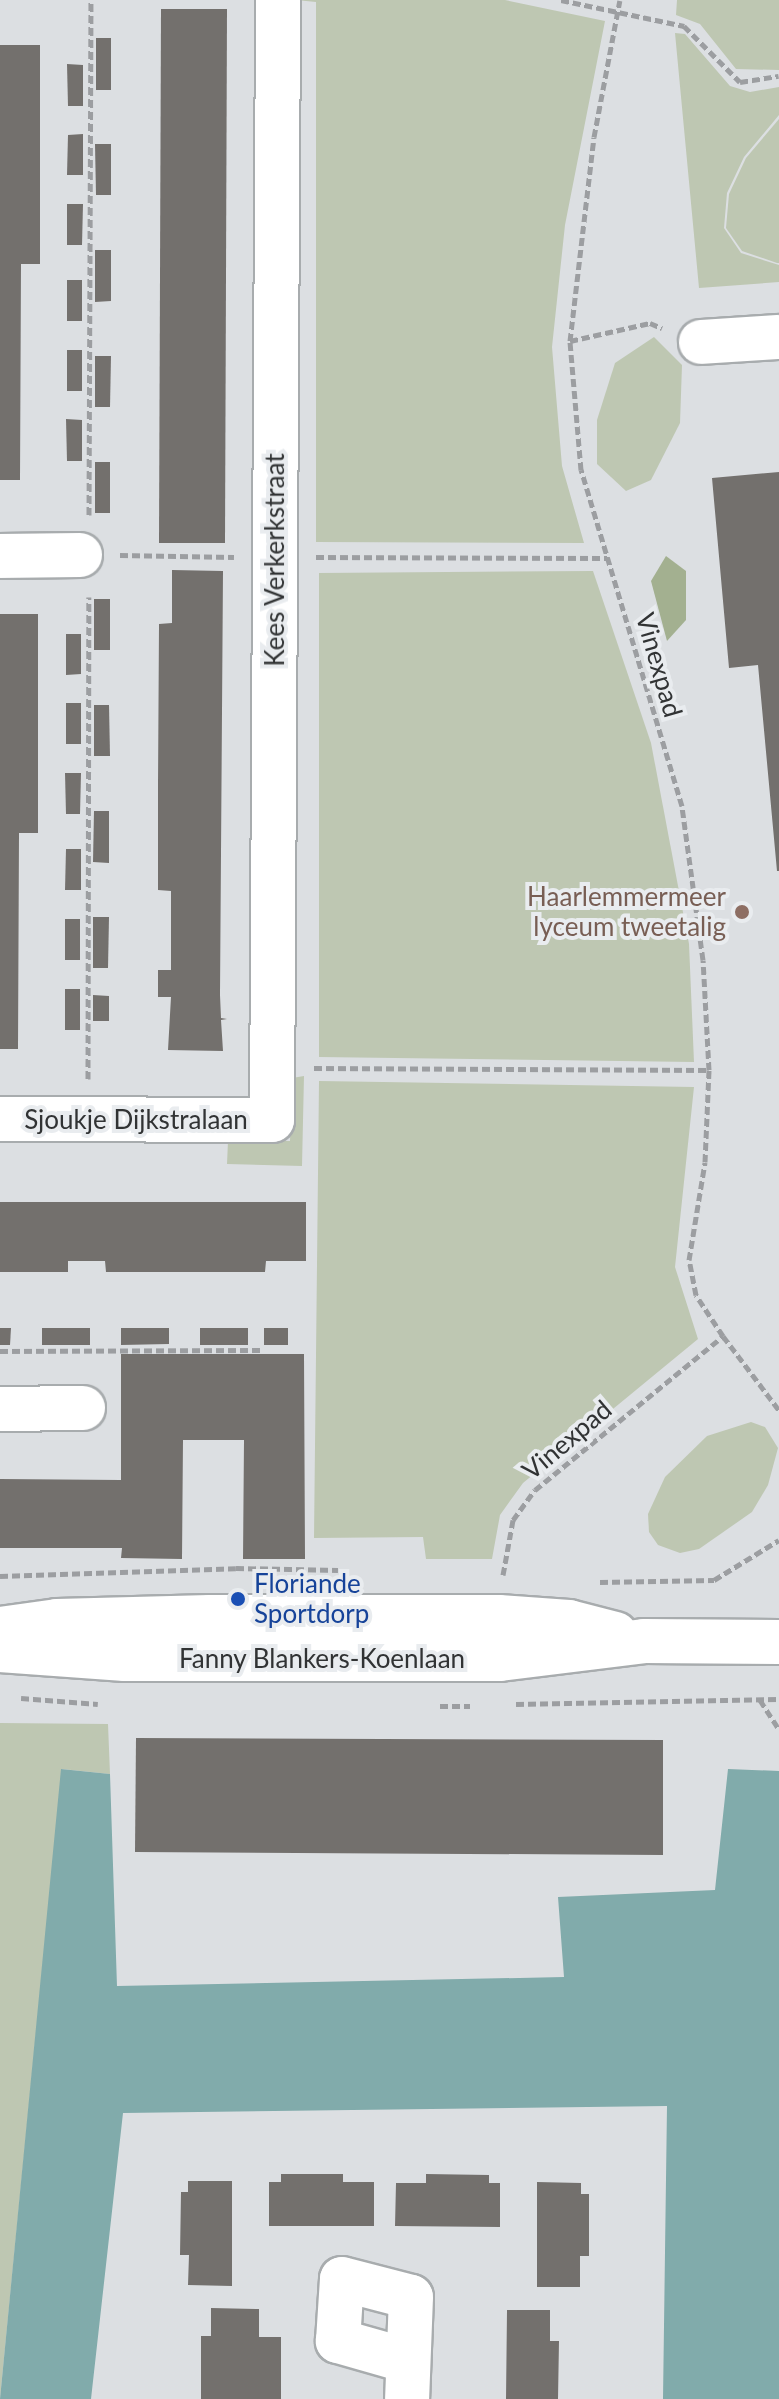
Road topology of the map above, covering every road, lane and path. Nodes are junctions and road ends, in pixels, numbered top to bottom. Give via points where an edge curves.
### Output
1 (91, 0) edge
2 (278, 0) edge
3 (561, 0) edge
4 (620, 0) edge
5 (618, 11) junction
6 (779, 76) edge
7 (779, 337) edge
8 (570, 341) junction
9 (701, 342) joint
10 (85, 555) junction
11 (0, 556) edge
12 (275, 557) junction
13 (607, 558) junction
14 (272, 1068) junction
15 (709, 1070) junction
16 (0, 1119) edge
17 (87, 1120) junction
18 (272, 1120) joint
19 (723, 1336) junction
20 (262, 1350) dead end
21 (0, 1351) edge
22 (83, 1408) dead end
23 (0, 1409) edge
24 (779, 1410) edge
25 (499, 1617) junction
26 (0, 1629) edge
27 (644, 1641) junction
28 (779, 1642) edge
29 (0, 1650) edge
30 (760, 1700) dead end
31 (779, 1729) edge

1 - 10 path
2 - 12 street, Kees Verkerkstraat
3 - 5 path
4 - 5 path, Vinexpad
5 - 6 path via 684,26 740,82
5 - 8 path, Vinexpad via 594,137
7 - 9 street
8 - 9 path via 650,323
8 - 13 path, Vinexpad via 581,470
10 - 11 street
10 - 12 path
10 - 17 path
12 - 13 path
12 - 14 street, Kees Verkerkstraat
13 - 15 path, Vinexpad via 682,806 703,960
14 - 15 path
14 - 18 street, Kees Verkerkstraat
15 - 19 path, Vinexpad via 705,1162 689,1260 696,1295
16 - 17 street, Sjoukje Dijkstralaan
17 - 18 street, Sjoukje Dijkstralaan
19 - 24 path, Vinexpad
19 - 25 path, Vinexpad via 535,1490 513,1520
20 - 21 path
22 - 23 street
25 - 26 street, Fanny Blankers-Koenlaan via 210,1617 57,1621
25 - 27 street, Fanny Blankers-Koenlaan via 569,1622
27 - 28 street, Fanny Blankers-Koenlaan
27 - 29 street, Fanny Blankers-Koenlaan via 500,1659 125,1659
30 - 31 path

